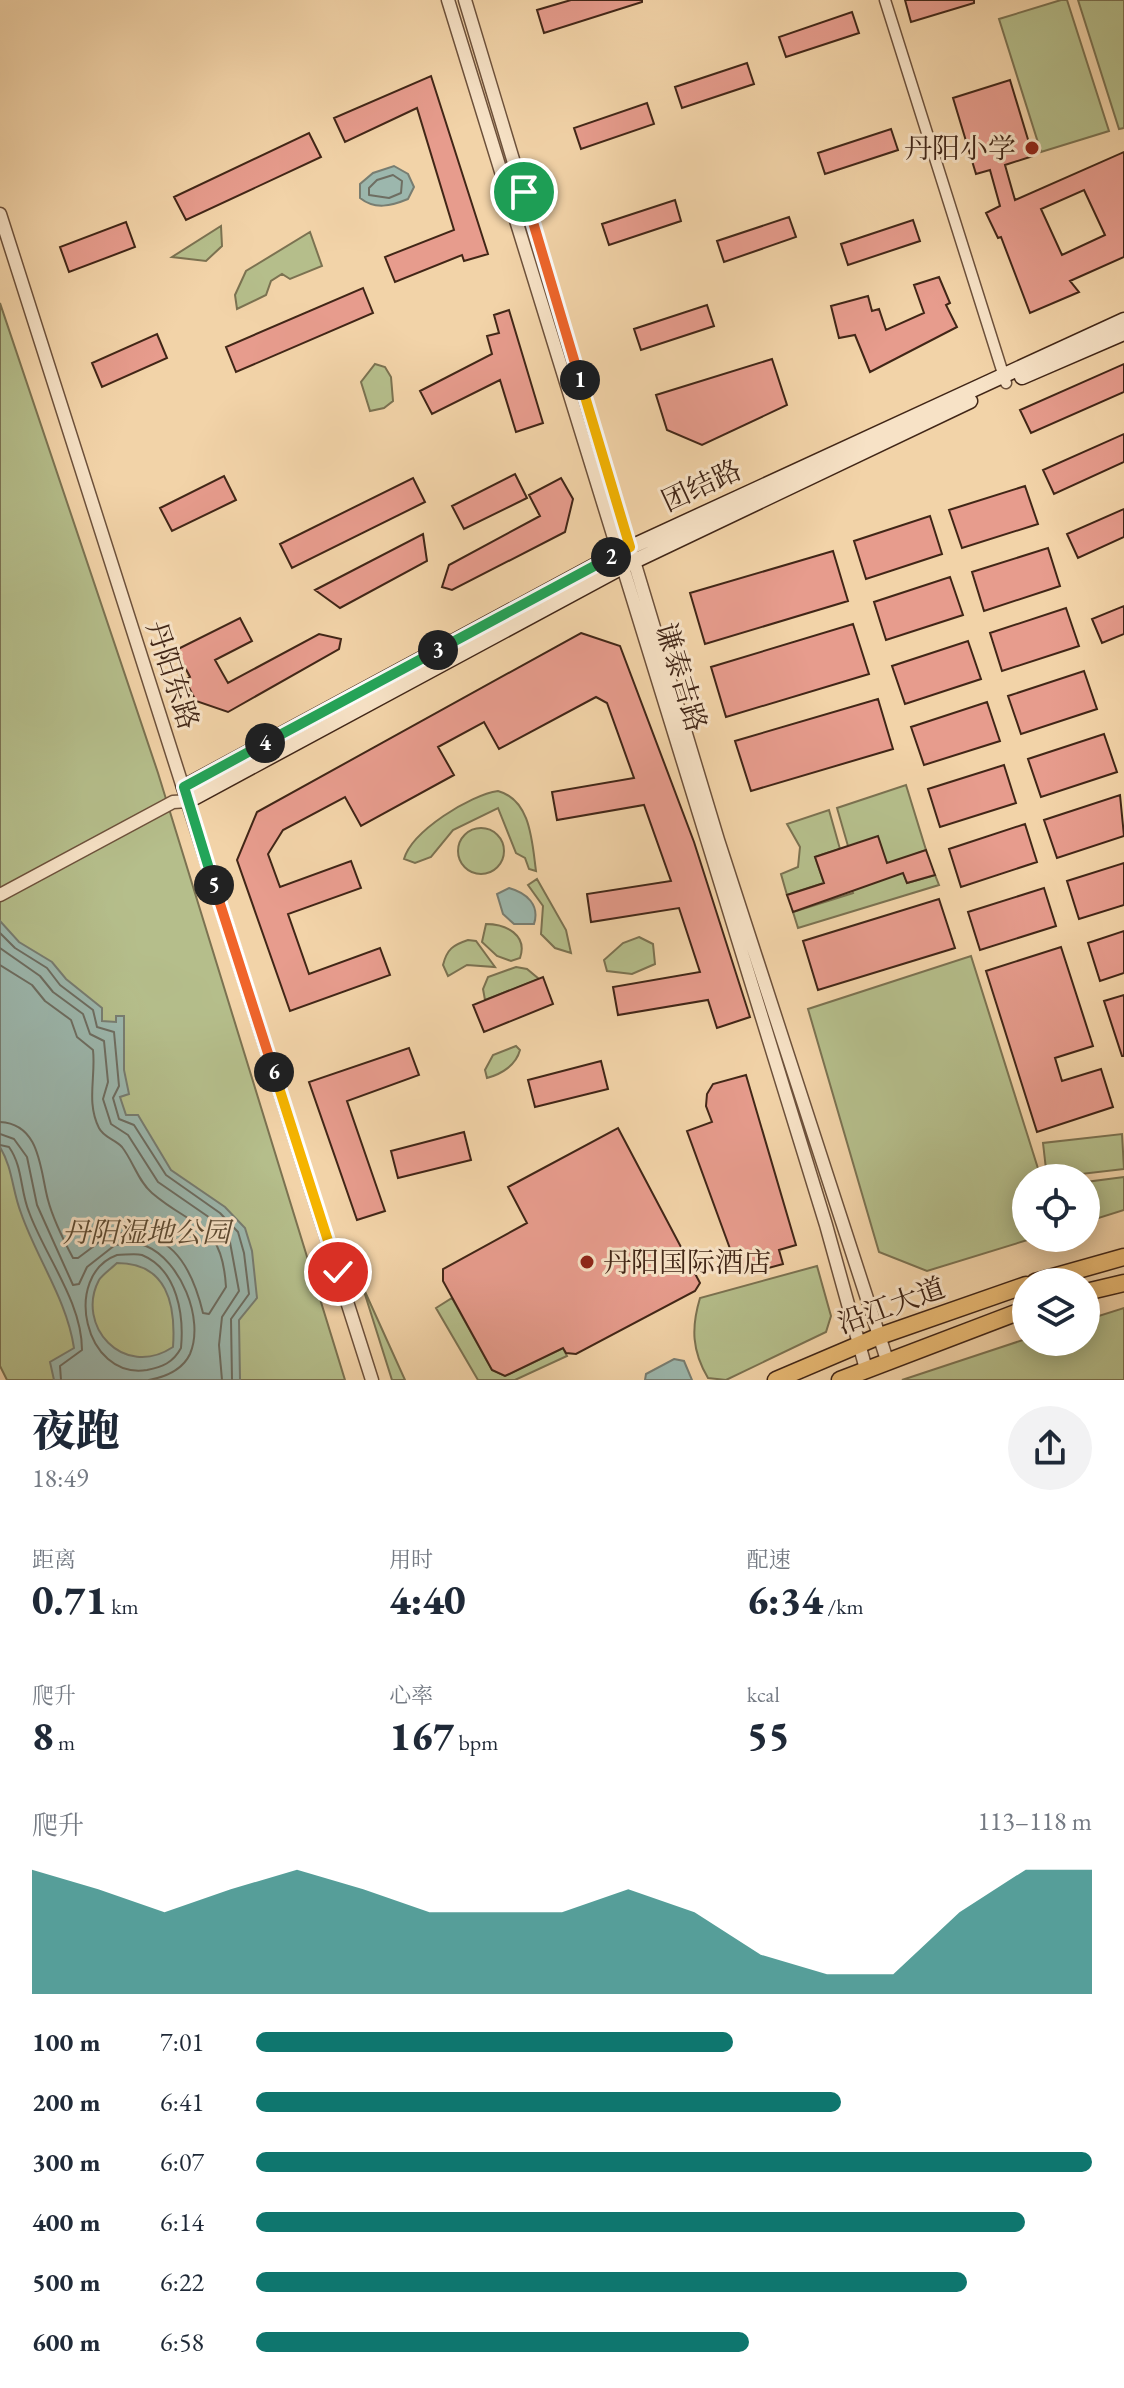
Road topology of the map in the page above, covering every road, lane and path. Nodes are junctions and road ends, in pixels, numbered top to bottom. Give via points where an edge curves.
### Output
1 (448, 0) edge
2 (465, 0) edge
3 (885, 0) edge
4 (0, 214) edge
5 (1124, 320) edge
6 (1124, 333) edge
7 (1005, 379) junction
8 (627, 557) junction
9 (181, 797) junction
10 (1, 894) edge
11 (1124, 1257) edge
12 (1085, 1268) edge
13 (1124, 1283) edge
14 (1100, 1289) edge
15 (1012, 1290) edge
16 (1012, 1314) edge
17 (877, 1337) junction
18 (857, 1345) junction
19 (887, 1360) junction
20 (866, 1369) junction
21 (372, 1380) edge
22 (776, 1380) edge
23 (840, 1380) edge

1 - 8 street, 谦泰吉路
2 - 8 street, 谦泰吉路
3 - 7 street
4 - 9 street, 丹阳东路
5 - 7 main road, 团结路
6 - 7 main road, 团结路
7 - 8 main road, 团结路
8 - 9 main road, 团结路
8 - 17 street, 谦泰吉路
8 - 18 street, 谦泰吉路
9 - 10 street
9 - 21 street, 丹阳东路
11 - 12 main road
13 - 14 main road
15 - 17 main road, 沿江大道
16 - 19 main road, 沿江大道
17 - 18 main road, 沿江大道
17 - 19 street, 谦泰吉路
18 - 20 street, 谦泰吉路
18 - 22 main road, 沿江大道
19 - 20 main road, 沿江大道
20 - 23 main road, 沿江大道

